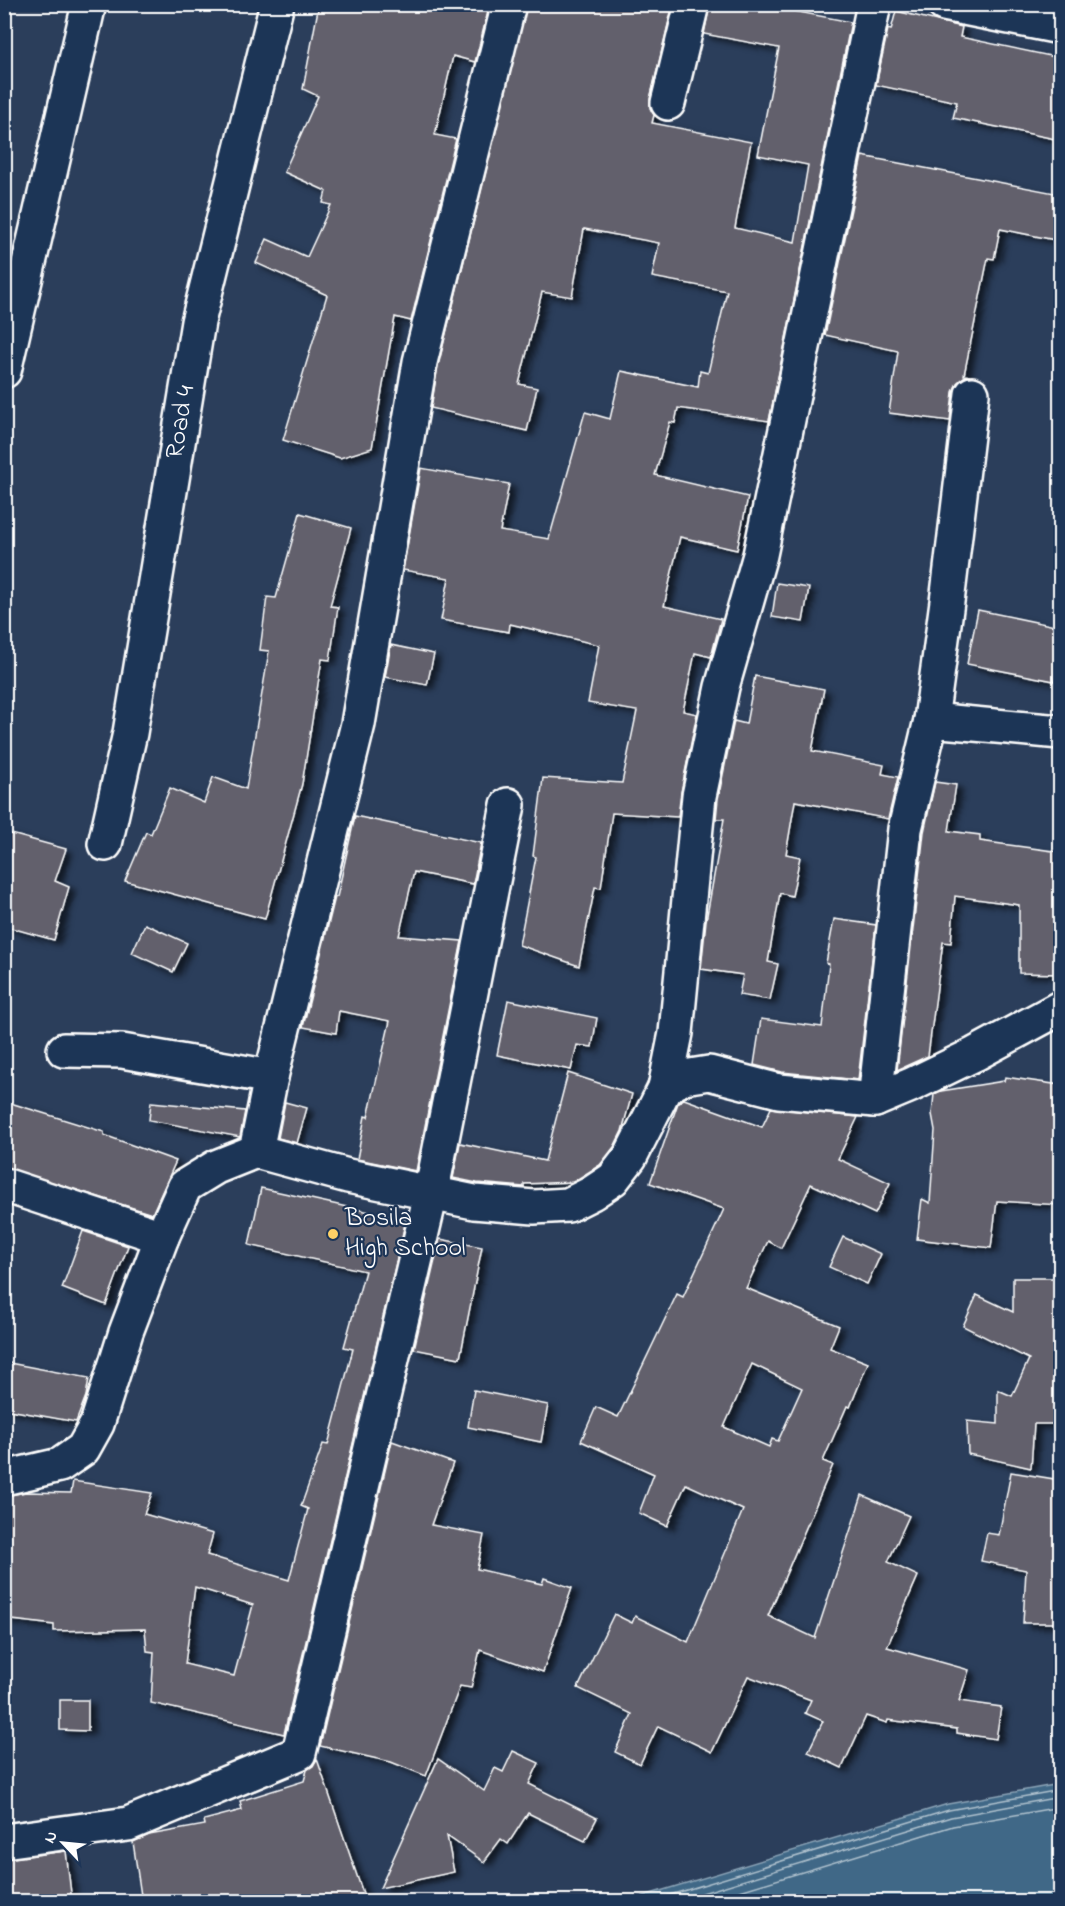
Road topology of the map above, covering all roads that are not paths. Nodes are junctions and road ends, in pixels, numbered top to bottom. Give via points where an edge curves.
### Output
1 (89, 4) edge
2 (276, 4) edge
3 (509, 4) edge
4 (692, 4) edge
5 (874, 4) edge
6 (944, 4) edge
7 (1060, 27) edge
8 (668, 104) dead end
9 (4, 371) edge
10 (972, 394) dead end
11 (931, 720) junction
12 (1060, 732) edge
13 (508, 805) dead end
14 (105, 844) dead end
15 (1060, 1008) edge
16 (64, 1050) dead end
17 (271, 1077) junction
18 (665, 1088) junction
19 (875, 1100) junction
20 (256, 1151) junction
21 (4, 1185) edge
22 (431, 1194) junction
23 (162, 1237) junction
24 (4, 1478) edge
25 (4, 1841) edge

1 - 9 street
2 - 14 street, Road 4 via 198,322 130,733
3 - 17 street via 420,362 358,724
4 - 8 street
5 - 18 street via 760,555 722,687 699,796 676,1033
6 - 7 street
10 - 11 street
11 - 12 street
11 - 19 street via 905,830
13 - 22 street
15 - 19 street via 965,1059
16 - 17 street via 122,1051
17 - 20 street
18 - 19 street via 684,1077 709,1073 779,1091
18 - 22 street via 630,1157 613,1179 568,1205 534,1208
20 - 22 street
20 - 23 street via 216,1167 185,1186
21 - 23 street
22 - 25 street via 299,1753 128,1824
23 - 24 street via 97,1424 83,1449 60,1465

